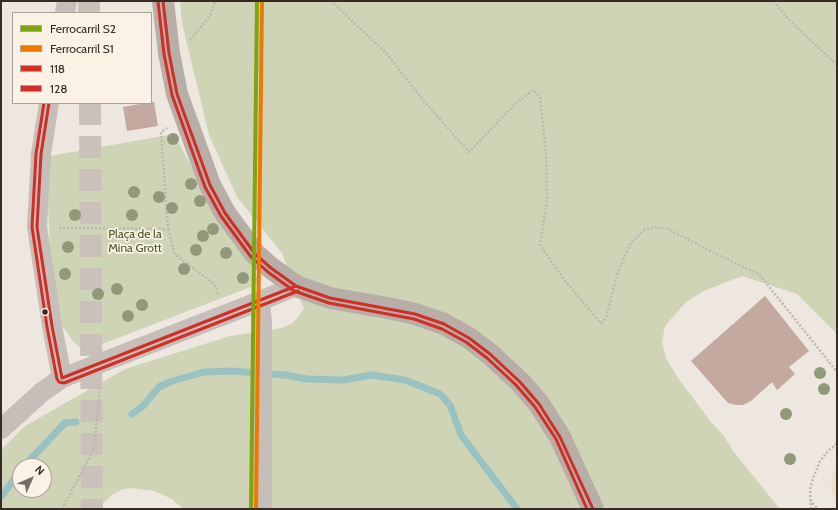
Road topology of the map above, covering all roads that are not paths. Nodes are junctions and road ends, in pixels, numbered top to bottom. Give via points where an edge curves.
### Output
1 (67, 1) edge
2 (163, 1) edge
3 (65, 12) edge
4 (49, 104) edge
5 (296, 286) junction
6 (260, 301) junction
7 (62, 378) junction
8 (1, 430) edge
9 (262, 509) edge
10 (593, 509) edge

1 - 3 street
2 - 5 main road via 177,94 210,185 255,254
4 - 7 street via 40,154 36,228
5 - 6 street
5 - 10 main road via 330,298 415,314 444,324 469,338 520,382 538,404 560,437
6 - 7 street
6 - 9 street via 263,404
7 - 8 street via 42,392

